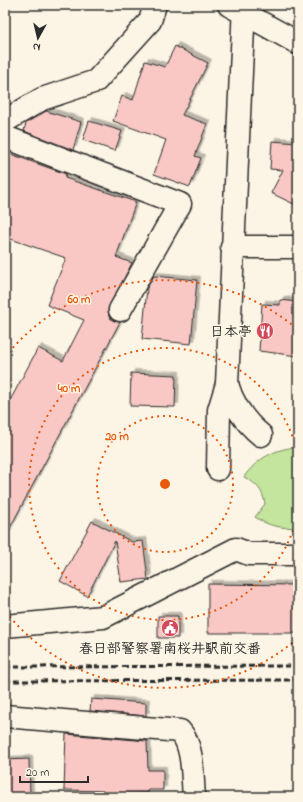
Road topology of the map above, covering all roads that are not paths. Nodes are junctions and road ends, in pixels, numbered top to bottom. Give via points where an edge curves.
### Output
1 (155, 5) edge
2 (239, 8) edge
3 (298, 43) edge
4 (5, 121) edge
5 (5, 137) edge
6 (232, 247) junction
7 (298, 247) edge
8 (120, 310) dead end
9 (227, 384) junction
10 (261, 435) dead end
11 (218, 469) dead end
12 (298, 554) edge
13 (5, 626) edge
14 (5, 716) edge
15 (194, 797) edge

1 - 4 street via 150,21 96,81 42,99
2 - 3 street
2 - 6 street
5 - 8 street via 180,204
6 - 7 street
6 - 9 street
9 - 10 street via 231,399 240,413 249,426
9 - 11 street via 219,410
12 - 13 street via 249,554 236,549 104,617
14 - 15 street via 180,731 187,738 189,747

